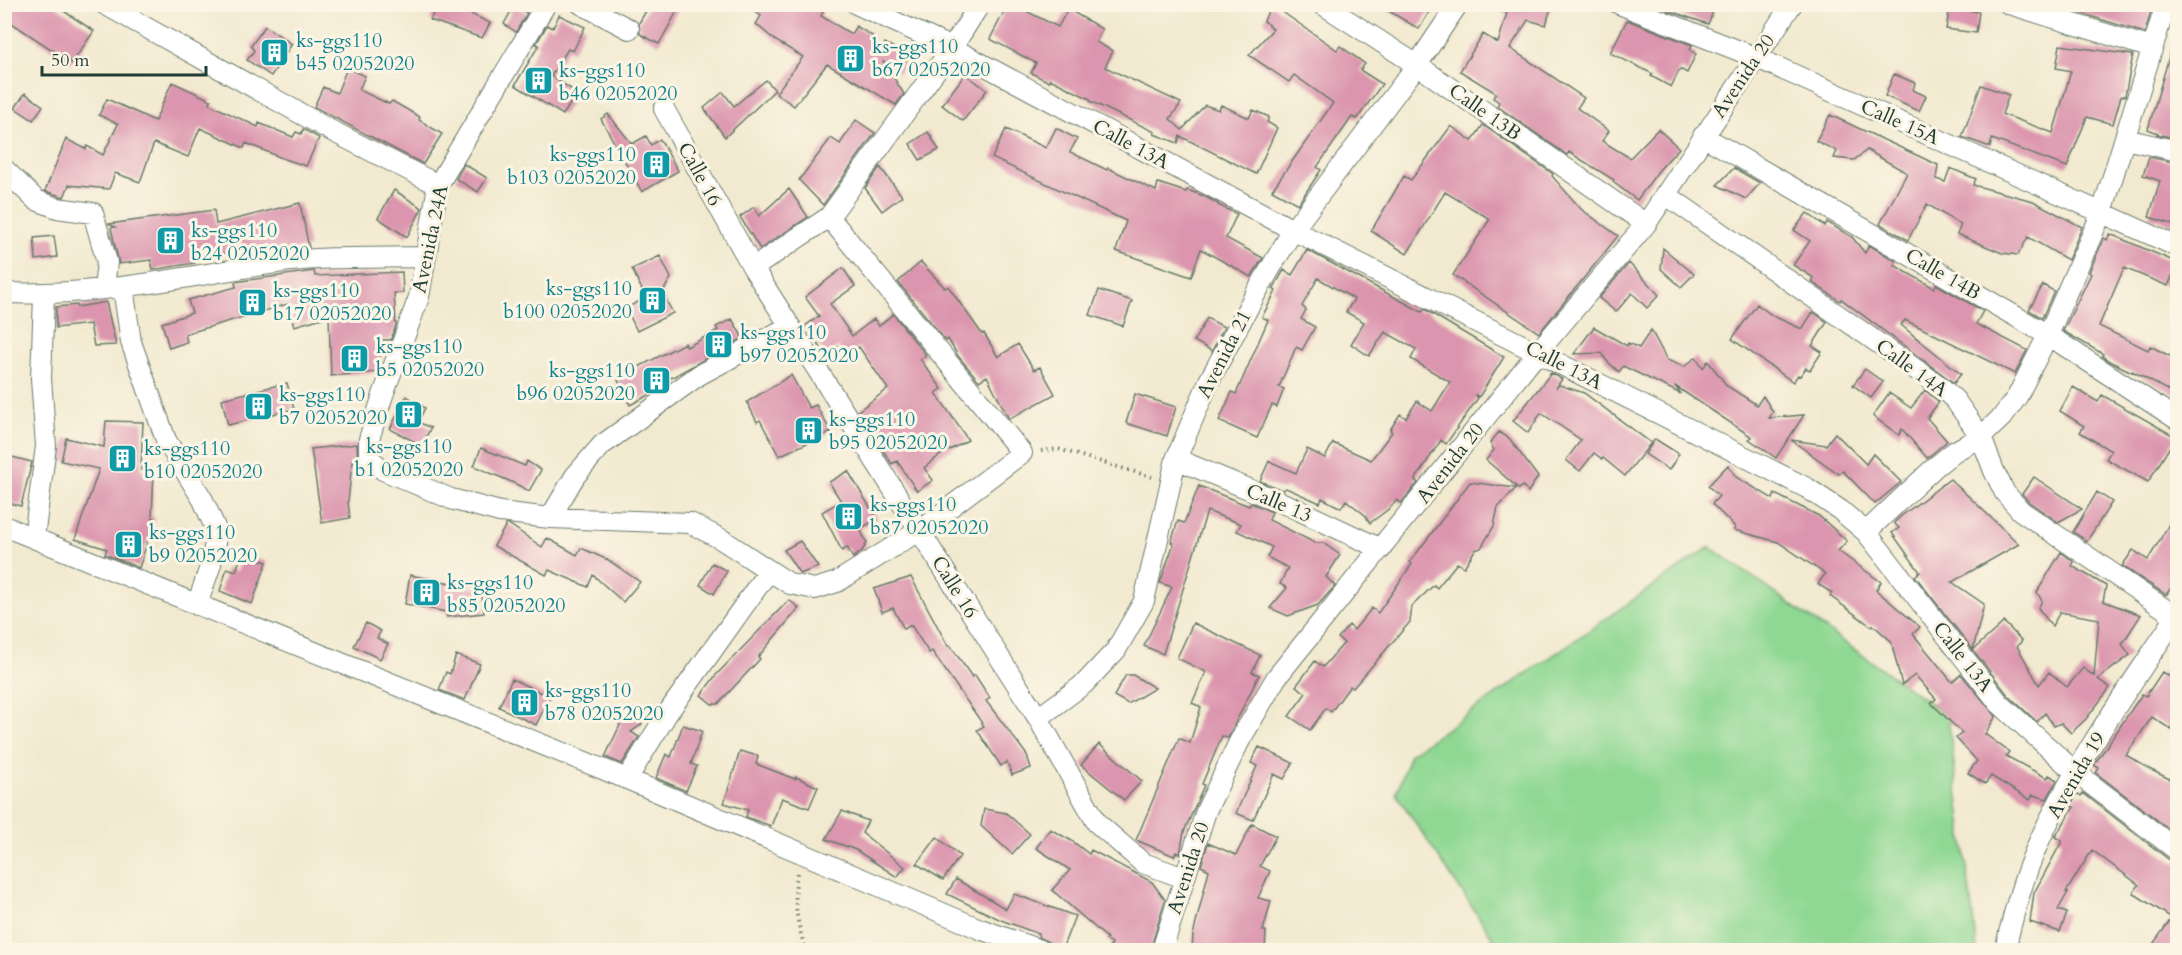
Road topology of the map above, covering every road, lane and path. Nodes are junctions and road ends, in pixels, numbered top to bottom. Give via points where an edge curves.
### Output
1 (104, 4) edge
2 (546, 4) edge
3 (581, 4) edge
4 (856, 4) edge
5 (980, 4) edge
6 (1322, 4) edge
7 (1458, 4) edge
8 (1619, 4) edge
9 (1792, 4) edge
10 (2009, 4) edge
11 (2166, 4) edge
12 (629, 29) dead end
13 (952, 48) junction
14 (2152, 48) junction
15 (1755, 57) junction
16 (1417, 65) junction
17 (664, 109) dead end
18 (1703, 136) junction
19 (2125, 139) junction
20 (2178, 151) edge
21 (4, 169) edge
22 (438, 185) junction
23 (1665, 194) junction
24 (2102, 212) junction
25 (829, 216) junction
26 (1646, 224) junction
27 (1293, 230) junction
28 (2178, 247) edge
29 (426, 256) junction
30 (753, 268) junction
31 (113, 288) junction
32 (4, 293) edge
33 (44, 295) junction
34 (790, 326) junction
35 (2048, 335) junction
36 (1538, 352) junction
37 (2178, 420) edge
38 (1982, 437) junction
39 (1022, 453) junction
40 (1176, 459) junction
41 (1170, 483) junction
42 (550, 518) junction
43 (4, 525) edge
44 (920, 530) junction
45 (1866, 532) junction
46 (33, 538) junction
47 (1381, 549) junction
48 (768, 572) junction
49 (197, 605) junction
50 (2177, 616) edge
51 (1038, 718) junction
52 (2075, 772) junction
53 (627, 779) junction
54 (2178, 851) edge
55 (800, 854) junction
56 (1184, 878) junction
57 (806, 951) edge
58 (1040, 951) edge
59 (1162, 951) edge
60 (2005, 951) edge

1 - 22 street via 330,130
2 - 22 street, Avenida 24A
3 - 12 street
4 - 13 street, Calle 13A
5 - 13 street
6 - 16 street, Calle 13B
7 - 16 street, Avenida 21
8 - 15 street, Calle 15A
9 - 15 street, Avenida 20
10 - 14 street
11 - 14 street
13 - 25 street
13 - 27 street, Calle 13A
14 - 19 street
15 - 18 street, Avenida 20
15 - 24 street, Calle 15A
16 - 26 street, Calle 13B
16 - 27 street, Avenida 21
17 - 30 street, Calle 16
18 - 23 street, Avenida 20
18 - 35 street, Calle 14B
19 - 20 street
19 - 24 street
21 - 31 street via 36,200 57,208 93,213
22 - 29 street, Avenida 24A
23 - 26 street, Avenida 20
23 - 38 street, Calle 14A via 1941,387
24 - 28 street, Calle 15A
24 - 35 street
25 - 30 street
25 - 39 street
26 - 36 street, Avenida 20
27 - 36 street, Calle 13A
27 - 40 street, Avenida 21 via 1209,381
29 - 31 street via 278,263
29 - 42 street, Avenida 24A via 419,297 369,439 369,458 383,470 451,500
30 - 34 street, Calle 16
31 - 33 street
31 - 49 street via 166,440 203,500 217,532
32 - 33 street
33 - 46 street via 40,379 46,446
34 - 42 street via 699,375 602,445 575,476
34 - 44 street, Calle 16
35 - 37 street, Calle 14B
35 - 38 street via 2017,397
36 - 45 street, Calle 13A via 1807,488
36 - 47 street, Avenida 20
38 - 45 street via 1935,467
38 - 50 street, Calle 14A via 2006,494 2021,511
39 - 41 path via 1058,449
39 - 44 street
40 - 41 street, Avenida 21
40 - 47 street, Calle 13
41 - 51 street, Avenida 21 via 1144,601 1116,650 1084,684
42 - 48 street via 690,523
43 - 46 street
44 - 48 street via 837,582 815,589 790,584
44 - 51 street, Calle 16
45 - 52 street, Calle 13A via 1998,703
46 - 49 street
47 - 56 street, Avenida 20 via 1276,678 1239,742 1206,812
48 - 53 street via 667,714
49 - 53 street
50 - 52 street, Avenida 19
51 - 56 street, Calle 16 via 1097,823 1143,863
52 - 54 street, Calle 13A
52 - 60 street, Avenida 19 via 2042,834 2013,913
53 - 55 street
55 - 57 path via 795,888 798,927
55 - 58 street
56 - 59 street, Avenida 20

